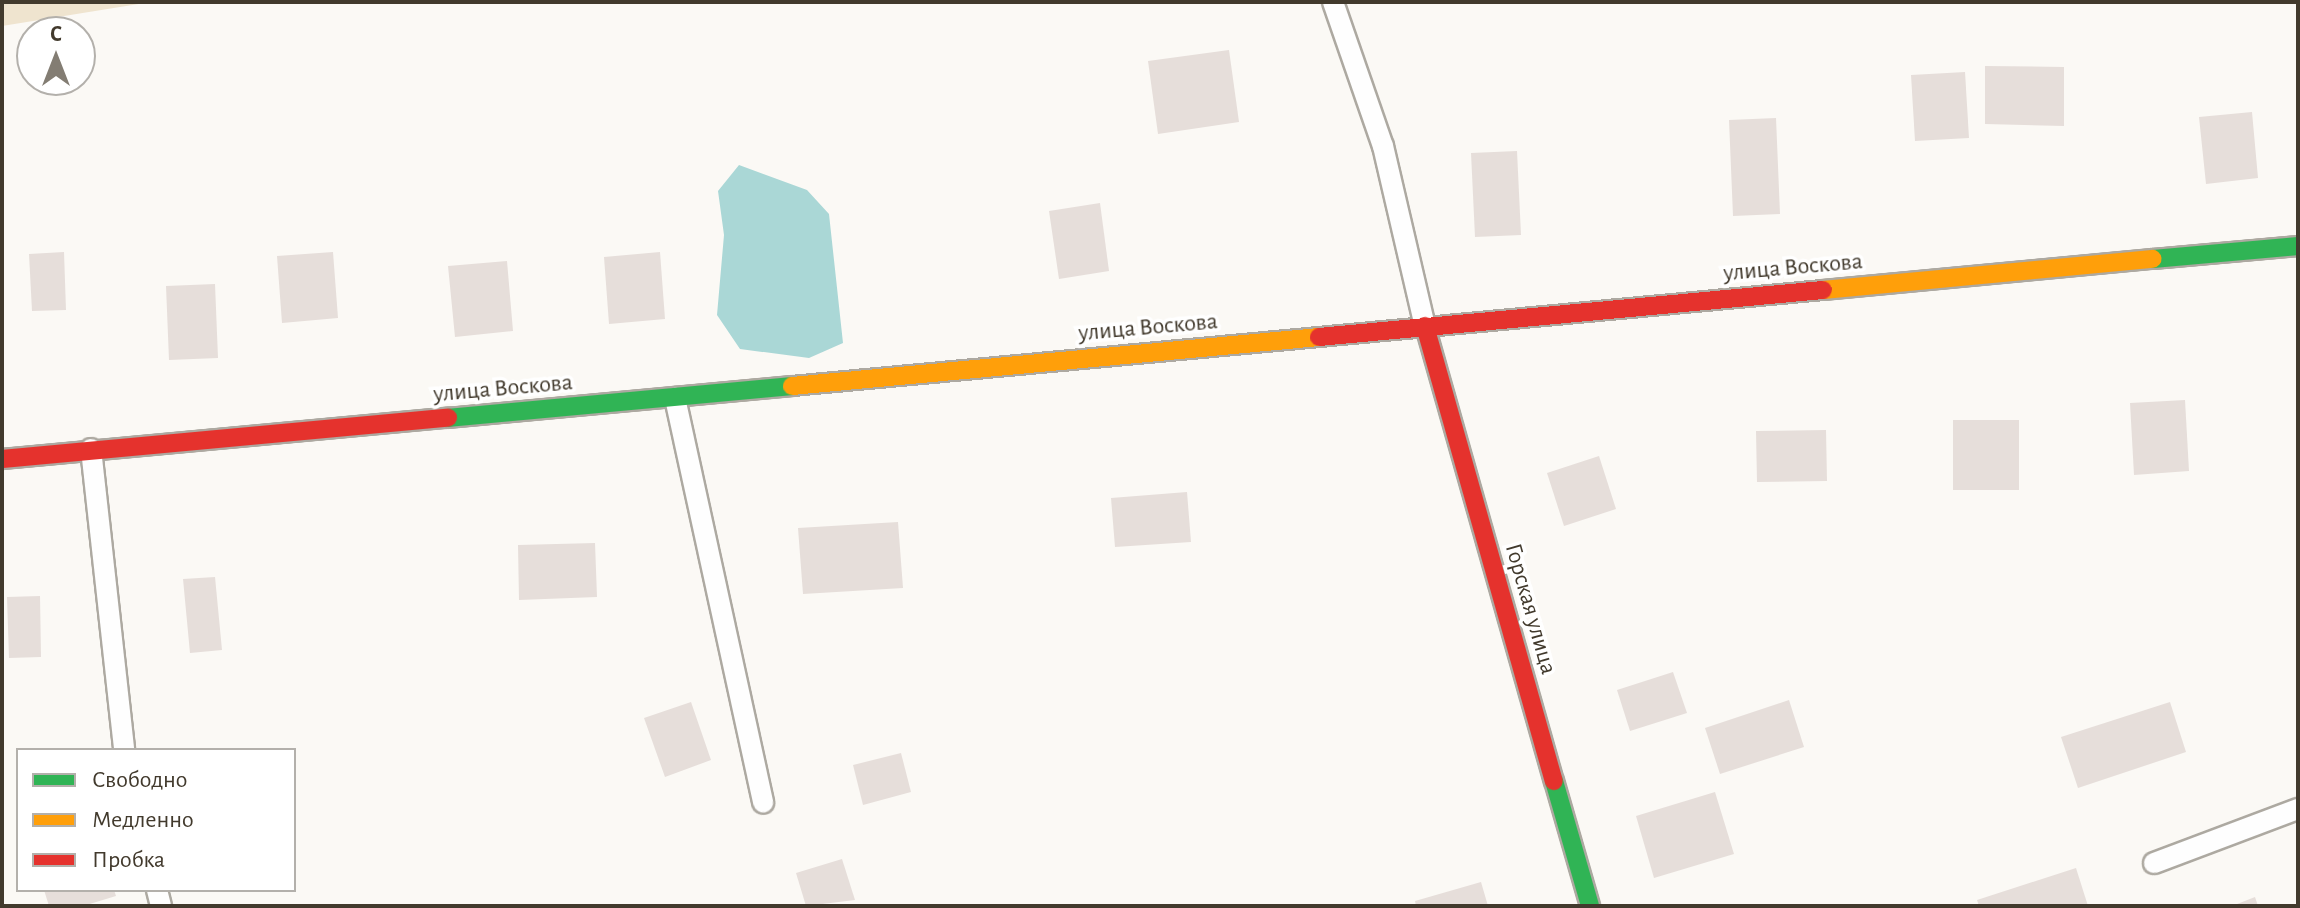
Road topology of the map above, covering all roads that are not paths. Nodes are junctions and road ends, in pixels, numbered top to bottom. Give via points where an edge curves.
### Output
1 (1333, 2) edge
2 (2298, 246) edge
3 (1425, 326) junction
4 (675, 398) junction
5 (91, 449) junction
6 (2, 459) edge
7 (124, 748) edge
8 (763, 803) dead end
9 (2298, 809) edge
10 (2154, 863) dead end
11 (1590, 906) edge

1 - 3 lane via 1383,146
2 - 3 street, улица Воскова
3 - 4 street, улица Воскова
3 - 11 street, Горская улица
4 - 5 street, улица Воскова
4 - 8 lane
5 - 6 street, улица Воскова
5 - 7 lane
9 - 10 lane

